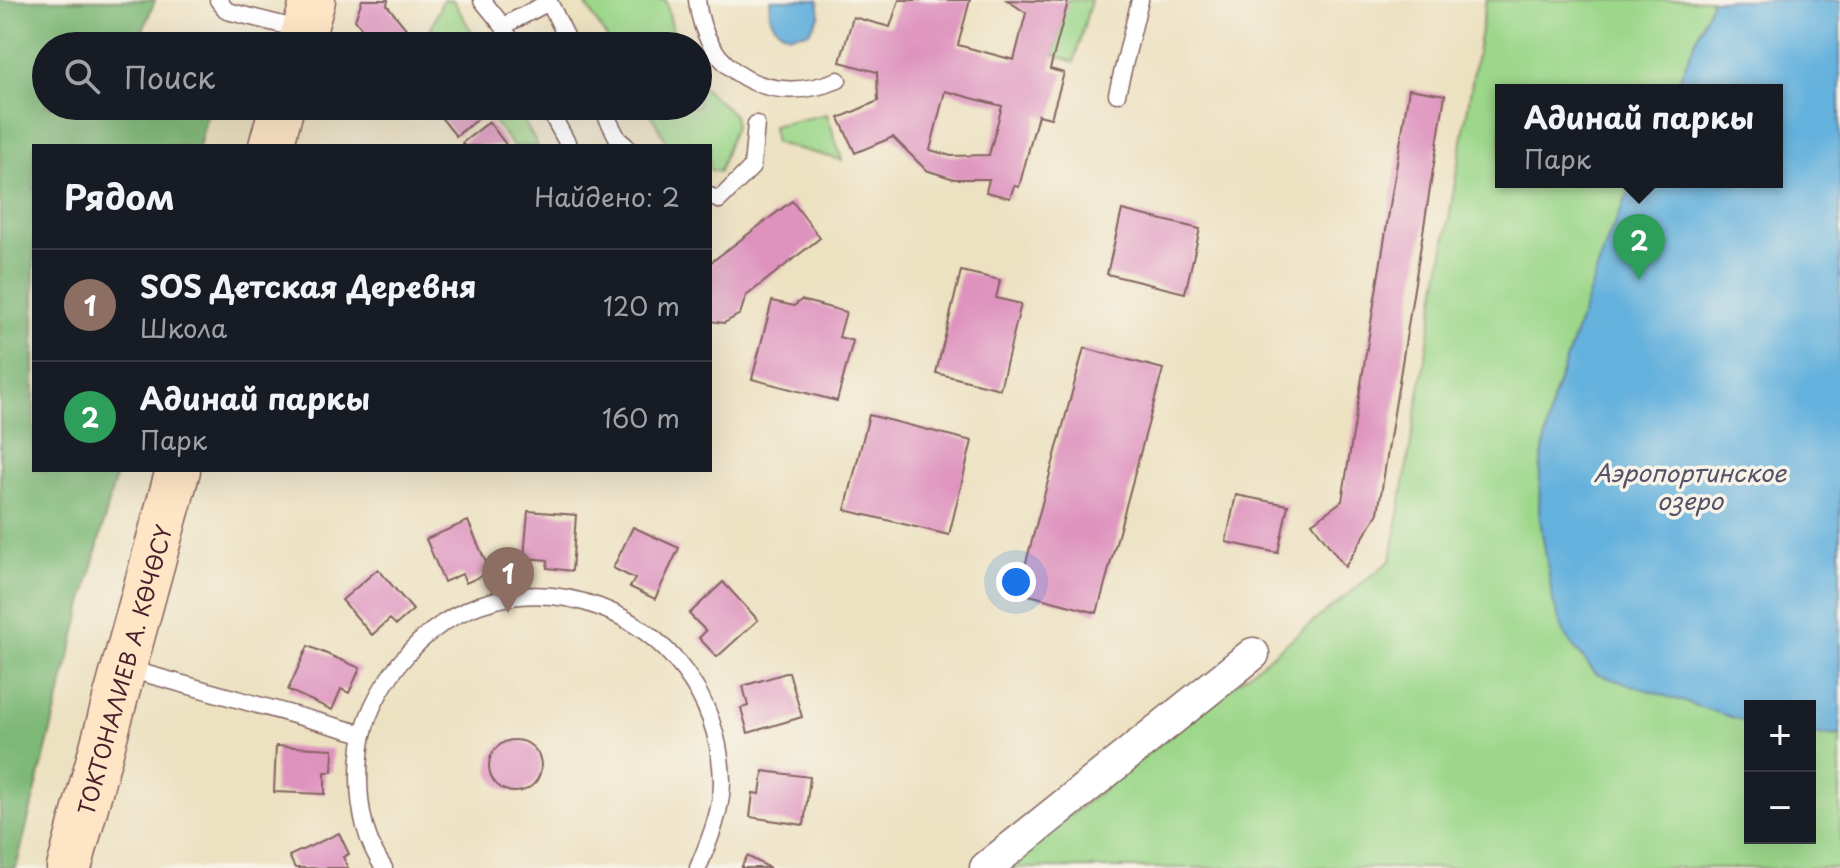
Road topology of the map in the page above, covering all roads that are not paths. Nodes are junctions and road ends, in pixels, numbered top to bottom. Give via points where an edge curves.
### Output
1 (218, 0) edge
2 (482, 0) edge
3 (697, 0) edge
4 (1140, 0) edge
5 (306, 25) edge
6 (503, 26) junction
7 (506, 32) edge
8 (564, 32) edge
9 (706, 32) edge
10 (712, 44) edge
11 (838, 80) dead end
12 (1117, 94) dead end
13 (278, 120) edge
14 (555, 120) edge
15 (608, 120) edge
16 (756, 124) dead end
17 (272, 144) edge
18 (568, 144) edge
19 (624, 144) edge
20 (712, 197) edge
21 (177, 472) edge
22 (1253, 654) dead end
23 (121, 667) junction
24 (363, 734) junction
25 (69, 868) edge
26 (384, 868) edge
27 (698, 868) edge
28 (986, 868) edge

1 - 5 lane via 227,11
2 - 6 lane
3 - 9 lane
4 - 12 lane
6 - 7 lane
6 - 8 lane via 549,2
10 - 11 lane via 732,69 765,87 802,91
13 - 17 main road
14 - 18 lane
15 - 19 lane
16 - 20 lane via 752,167 719,200
21 - 23 main road, ТОКТОНАЛИЕВ А. КӨЧӨСҮ
22 - 28 street
23 - 24 lane
23 - 25 main road, ТОКТОНАЛИЕВ А. КӨЧӨСҮ
24 - 26 lane via 358,775 362,816
24 - 27 lane via 381,687 413,647 454,616 502,599 553,596 603,607 648,631 680,662 704,698 718,740 722,784 715,828

